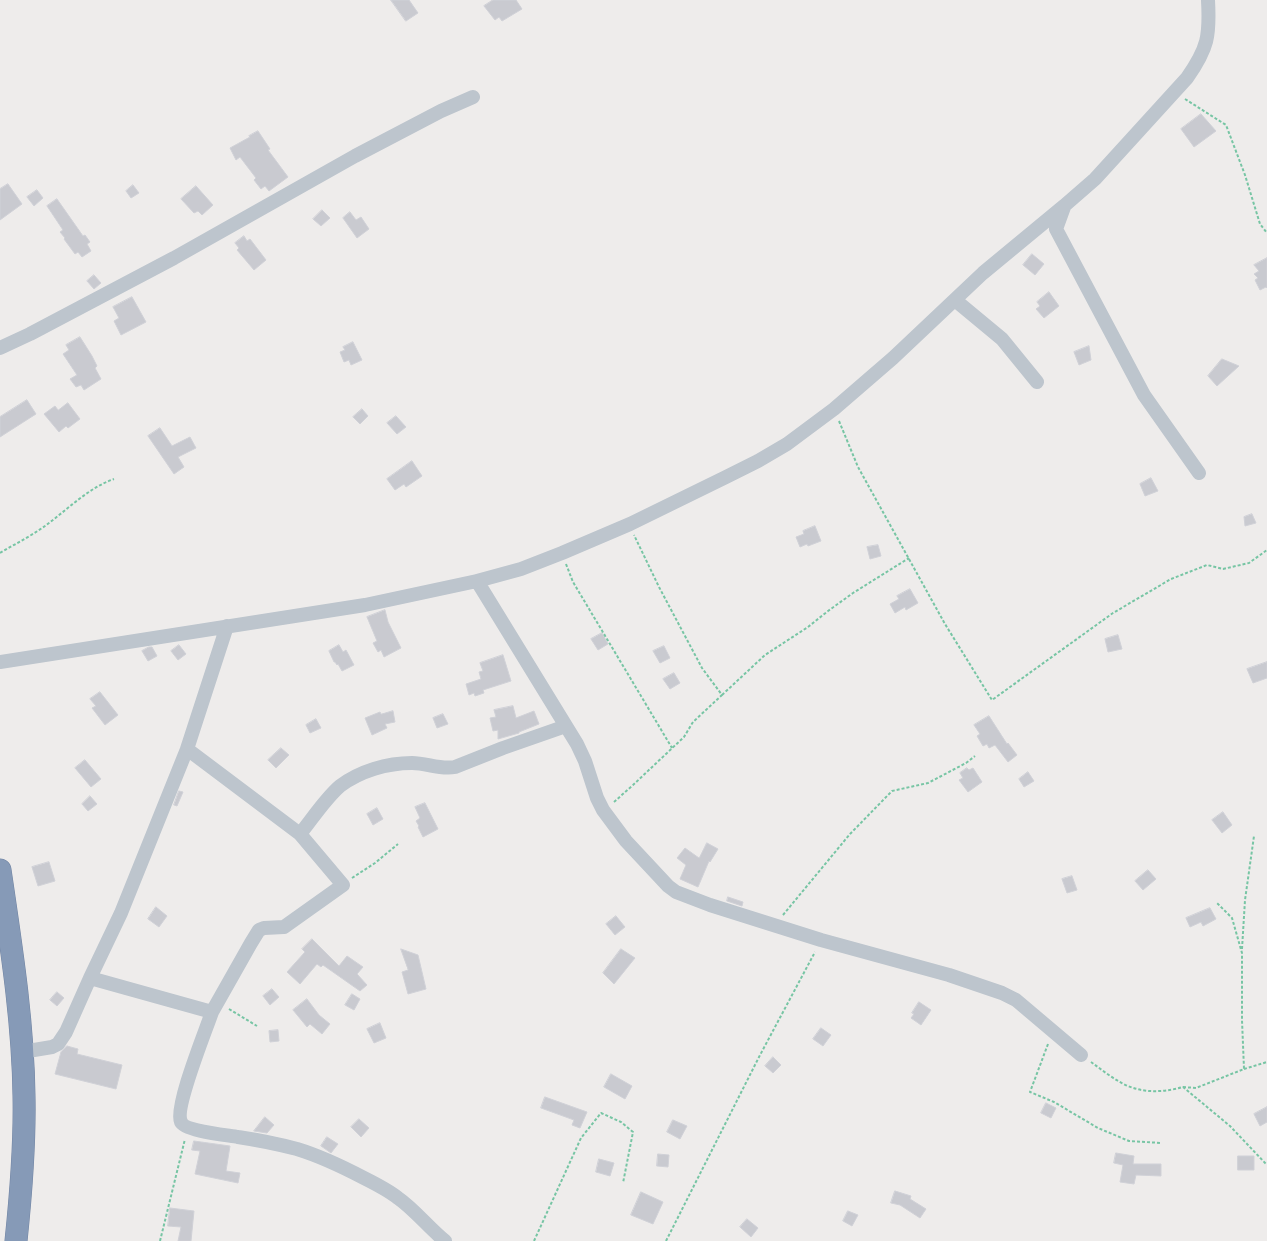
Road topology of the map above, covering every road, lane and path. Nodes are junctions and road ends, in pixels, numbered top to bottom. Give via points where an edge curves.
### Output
1 (1208, 0) edge
2 (1174, 92) junction
3 (474, 97) dead end
4 (1064, 206) junction
5 (1267, 233) edge
6 (955, 300) junction
7 (0, 348) edge
8 (1037, 382) dead end
9 (834, 409) junction
10 (1199, 472) dead end
11 (114, 478) dead end
12 (630, 524) junction
13 (1267, 550) edge
14 (0, 553) edge
15 (562, 553) junction
16 (909, 558) junction
17 (477, 581) junction
18 (227, 626) junction
19 (0, 662) edge
20 (722, 695) junction
21 (566, 726) junction
22 (672, 748) junction
23 (187, 749) junction
24 (975, 756) dead end
25 (603, 810) junction
26 (300, 834) junction
27 (1254, 836) dead end
28 (398, 844) dead end
29 (0, 870) edge
30 (343, 885) junction
31 (1217, 903) dead end
32 (774, 926) junction
33 (820, 940) junction
34 (1242, 953) junction
35 (90, 978) junction
36 (215, 1007) junction
37 (257, 1026) dead end
38 (1053, 1032) junction
39 (22, 1052) junction
40 (1081, 1055) joint
41 (1267, 1062) edge
42 (1244, 1069) junction
43 (1183, 1088) junction
44 (188, 1128) junction
45 (1161, 1143) dead end
46 (1267, 1165) edge
47 (623, 1182) dead end
48 (16, 1241) edge
49 (160, 1241) edge
50 (445, 1241) edge
51 (534, 1241) edge
52 (666, 1241) edge

1 - 2 street via 1208,34 1204,50 1192,71
2 - 4 street via 1095,179
2 - 5 path via 1226,125 1260,224
3 - 7 street via 374,146 174,258
4 - 6 street
4 - 10 street via 1056,229 1144,395
6 - 8 street via 1002,340
6 - 9 street
9 - 12 street via 787,444 758,461
9 - 16 path via 858,466
11 - 14 path via 66,508 45,526
12 - 15 street
12 - 20 path via 691,648
13 - 16 path via 1249,563 1223,569 1207,565 1171,579 1113,613 992,700 945,624
15 - 17 street via 521,569
15 - 22 path via 573,582
16 - 20 path via 853,593 765,655
17 - 18 street via 299,617
17 - 21 street
18 - 19 street
18 - 23 street
20 - 22 path via 693,722 684,737
21 - 25 street via 585,761
21 - 26 street via 455,768 413,763 394,764 365,772 340,786
22 - 25 path
23 - 26 street
23 - 35 street via 121,913
24 - 32 path via 966,764 928,783 892,791 850,834
25 - 32 street via 626,841 668,886 687,897
26 - 30 street
27 - 34 path via 1245,900
28 - 30 path
29 - 39 highway via 17,983
30 - 36 street via 284,927 259,930
31 - 34 path via 1232,918
32 - 33 street
33 - 38 street via 949,975 1002,993 1016,1000
33 - 52 path
34 - 42 path
35 - 36 street
35 - 39 street via 58,1044
36 - 37 path
36 - 44 street via 180,1108 179,1118
38 - 40 street
38 - 45 path via 1030,1092 1128,1141
39 - 48 highway via 24,1133
40 - 43 path via 1115,1080 1136,1089 1166,1091
41 - 42 path
42 - 43 path via 1196,1088
43 - 46 path via 1230,1126
44 - 49 path
44 - 50 street via 298,1150 344,1168 399,1198
47 - 51 path via 633,1132 621,1122 601,1113 582,1138

